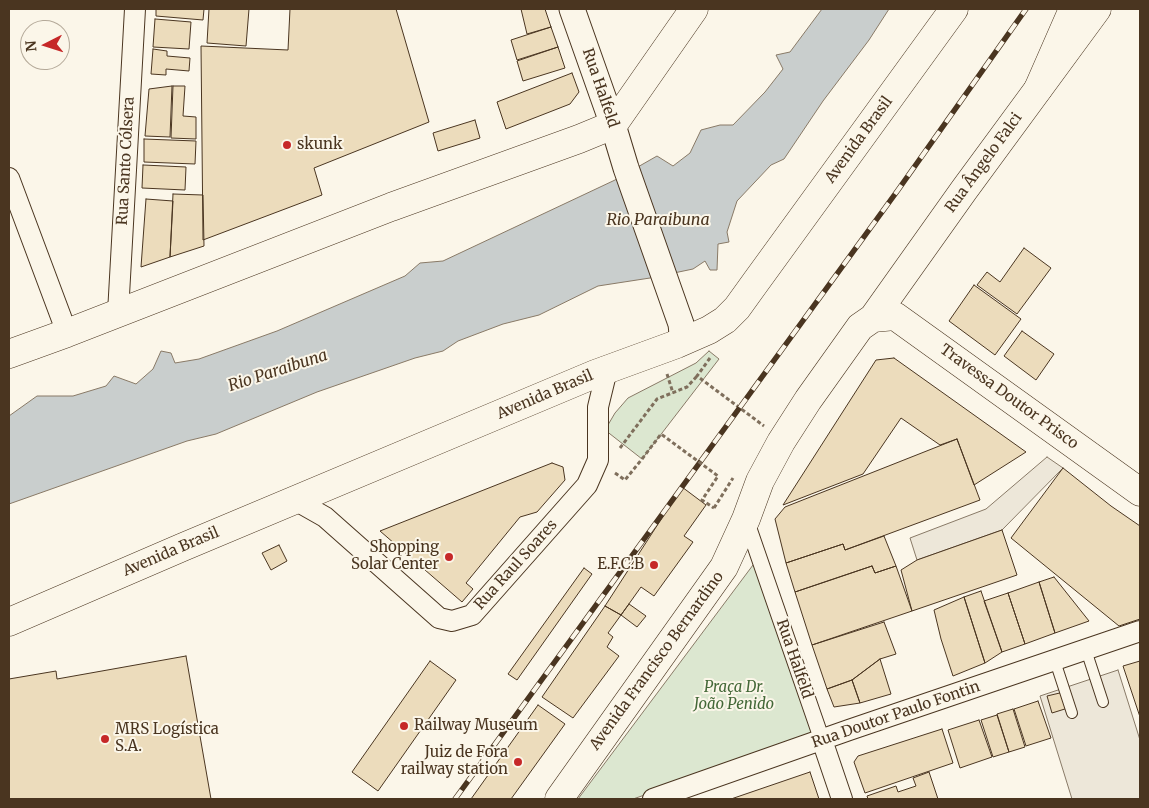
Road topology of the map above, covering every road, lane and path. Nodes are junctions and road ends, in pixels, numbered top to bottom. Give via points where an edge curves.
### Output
1 (135, 9) edge
2 (572, 9) edge
3 (694, 9) edge
4 (954, 9) edge
5 (1073, 9) edge
6 (1097, 9) edge
7 (1038, 89) junction
8 (613, 125) junction
9 (9, 178) edge
10 (118, 313) junction
11 (873, 318) junction
12 (709, 330) junction
13 (67, 333) junction
14 (677, 344) junction
15 (9, 354) edge
16 (607, 370) junction
17 (697, 376) junction
18 (727, 398) dead end
19 (602, 463) junction
20 (738, 470) dead end
21 (1140, 492) edge
22 (295, 500) junction
23 (746, 518) junction
24 (9, 622) edge
25 (1140, 632) edge
26 (1086, 650) junction
27 (1055, 661) junction
28 (1103, 702) dead end
29 (1072, 713) dead end
30 (822, 740) junction
31 (559, 799) edge
32 (652, 799) edge
33 (842, 799) edge

1 - 10 street, Rua Santo Cólsera
2 - 8 street, Rua Halfeld
3 - 8 main road
4 - 12 main road, Avenida Brasil via 737,308
5 - 7 main road
6 - 7 main road, Rua Ângelo Falci
7 - 11 main road, Rua Ângelo Falci
8 - 10 main road
8 - 14 street, Rua Halfeld via 681,324 682,334
9 - 13 street
10 - 13 main road
11 - 21 main road, Travessa Doutor Prisco via 895,316
11 - 23 main road, Rua Ângelo Falci via 860,327 781,442 760,481
12 - 14 main road, Avenida Brasil
12 - 17 path via 716,349
13 - 15 main road
14 - 16 main road, Avenida Brasil
16 - 19 street, Rua Raul Soares via 598,407
16 - 22 main road, Avenida Brasil
17 - 18 path
17 - 19 path via 687,387 657,399
19 - 20 path, bridge via 625,480 661,434 718,476 702,500 714,508
19 - 22 street, Rua Raul Soares via 587,485 472,615 452,621 439,618 324,517
22 - 24 main road, Avenida Brasil
23 - 30 street, Rua Halfeld
23 - 31 main road, Avenida Francisco Bernardino via 724,567
25 - 26 street, Rua Doutor Paulo Fontin
26 - 27 street, Rua Doutor Paulo Fontin
26 - 28 lane
27 - 29 lane
27 - 30 street, Rua Doutor Paulo Fontin
30 - 32 street, Rua Doutor Paulo Fontin
30 - 33 street, Rua Halfeld

